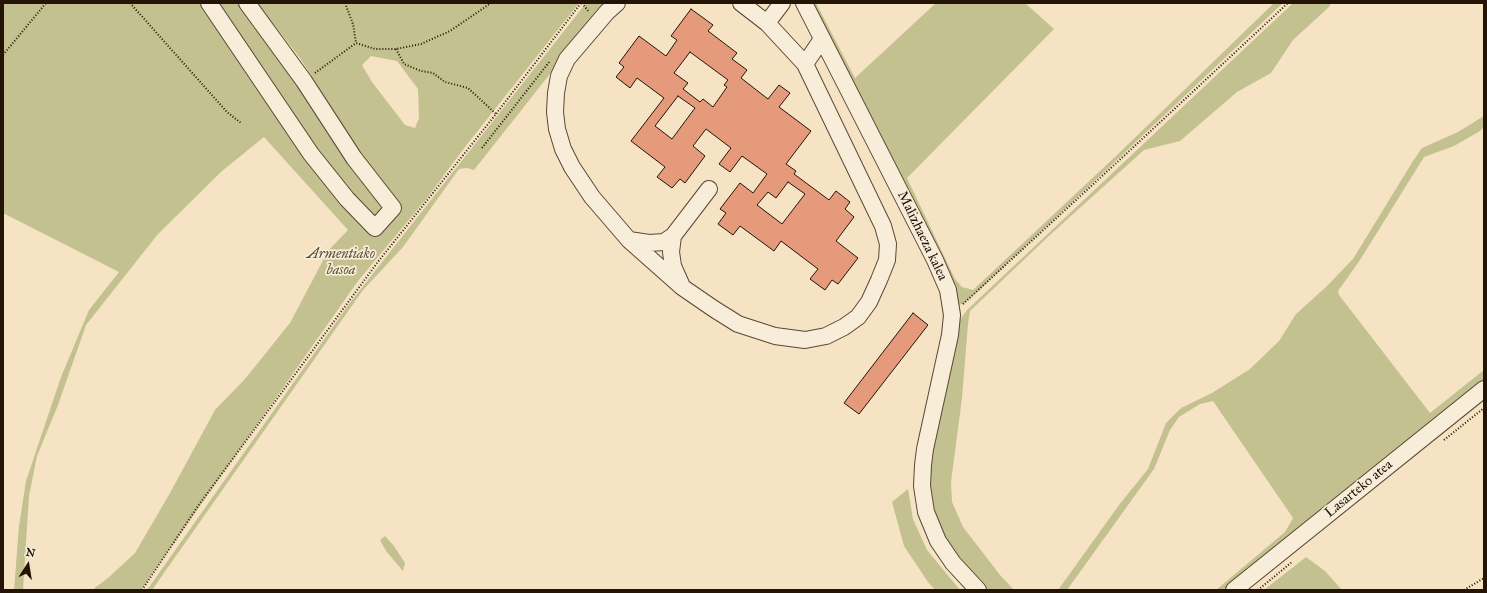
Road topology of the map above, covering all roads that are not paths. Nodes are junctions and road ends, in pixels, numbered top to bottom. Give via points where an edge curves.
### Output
1 (209, 3) edge
2 (247, 3) edge
3 (617, 3) edge
4 (741, 3) edge
5 (782, 3) edge
6 (804, 3) edge
7 (767, 23) junction
8 (822, 39) junction
9 (805, 64) junction
10 (709, 189) dead end
11 (673, 236) junction
12 (629, 240) junction
13 (682, 286) junction
14 (1484, 389) edge
15 (978, 590) edge
16 (1234, 590) edge

1 - 2 street via 312,154 347,199 375,228 393,208 354,158 304,81
3 - 12 street via 567,59 559,76 555,112 563,149 572,167 592,197
4 - 7 street
5 - 7 street
6 - 8 street, Malizhaeza kalea
7 - 9 street
8 - 9 street
8 - 15 street, Malizhaeza kalea via 948,290 952,315 950,335 925,449 922,486 926,512 938,541 953,563
9 - 13 street via 883,226 888,244 886,260 869,302 858,317 844,327 826,336 805,340 775,336 738,324
10 - 11 street
11 - 12 street via 664,242
11 - 13 street via 673,266
12 - 13 street
14 - 16 street, Lasarteko atea

